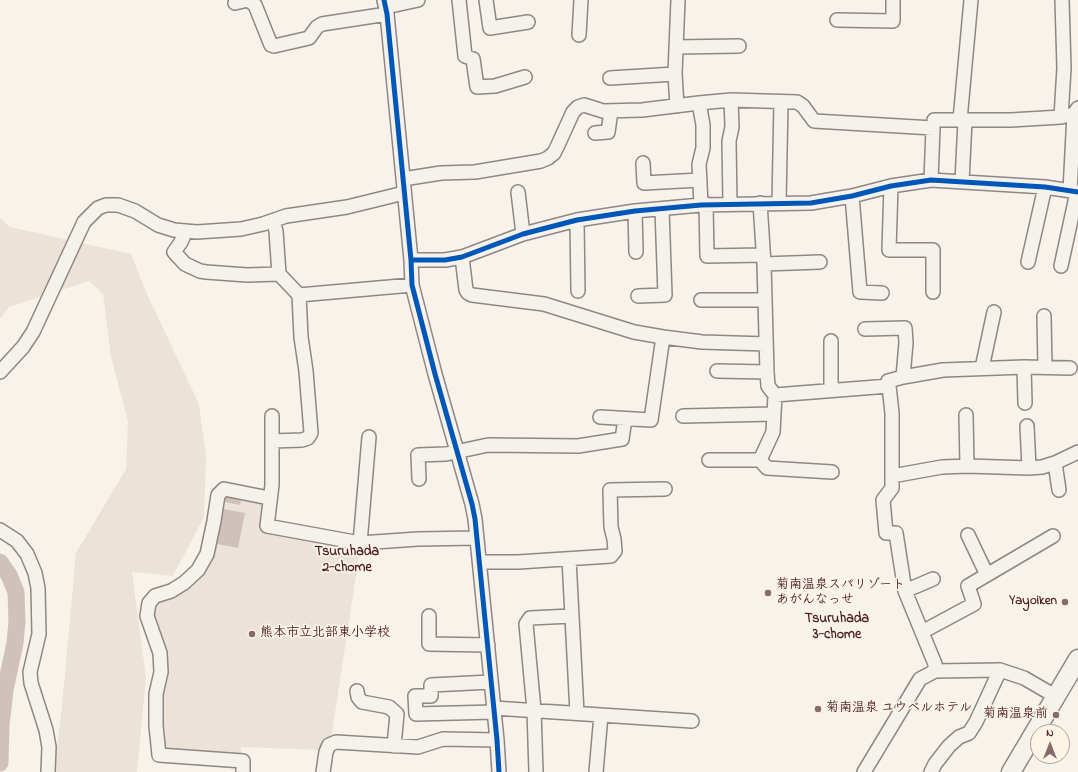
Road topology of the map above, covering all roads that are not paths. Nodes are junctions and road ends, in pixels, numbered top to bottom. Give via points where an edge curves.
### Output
1 (418, 0) edge
2 (459, 0) edge
3 (486, 0) edge
4 (581, 0) edge
5 (678, 0) edge
6 (893, 0) edge
7 (971, 0) edge
8 (1062, 0) edge
9 (235, 2) dead end
10 (386, 7) edge
11 (838, 20) dead end
12 (528, 22) dead end
13 (578, 35) dead end
14 (739, 46) dead end
15 (676, 47) junction
16 (675, 74) junction
17 (525, 77) dead end
18 (610, 78) dead end
19 (731, 100) junction
20 (781, 102) junction
21 (699, 103) junction
22 (677, 106) junction
23 (611, 111) junction
24 (1076, 111) edge
25 (1061, 117) junction
26 (934, 120) dead end
27 (962, 120) junction
28 (595, 133) dead end
29 (643, 163) dead end
30 (403, 179) junction
31 (700, 180) junction
32 (931, 180) junction
33 (962, 181) junction
34 (891, 186) junction
35 (1045, 187) junction
36 (518, 192) dead end
37 (1075, 192) edge
38 (404, 193) junction
39 (852, 196) junction
40 (779, 203) junction
41 (703, 204) junction
42 (730, 204) junction
43 (760, 204) junction
44 (662, 209) junction
45 (635, 211) junction
46 (577, 220) junction
47 (272, 221) junction
48 (186, 231) junction
49 (523, 234) junction
50 (636, 252) dead end
51 (462, 257) junction
52 (764, 259) junction
53 (411, 260) junction
54 (820, 262) dead end
55 (1028, 262) dead end
56 (1061, 266) dead end
57 (279, 274) junction
58 (412, 285) junction
59 (578, 291) dead end
60 (882, 292) dead end
61 (933, 292) dead end
62 (299, 295) junction
63 (638, 296) dead end
64 (702, 300) dead end
65 (765, 300) junction
66 (994, 312) dead end
67 (1044, 316) dead end
68 (865, 329) dead end
69 (663, 337) junction
70 (831, 341) dead end
71 (766, 344) junction
72 (1024, 367) junction
73 (1045, 367) junction
74 (982, 368) junction
75 (1070, 368) dead end
76 (717, 371) dead end
77 (0, 372) edge
78 (767, 372) junction
79 (903, 377) junction
80 (889, 386) junction
81 (831, 390) junction
82 (775, 395) junction
83 (1025, 403) dead end
84 (774, 414) junction
85 (966, 415) dead end
86 (272, 416) dead end
87 (683, 416) dead end
88 (600, 417) dead end
89 (625, 419) junction
90 (1027, 426) dead end
91 (369, 438) dead end
92 (272, 441) junction
93 (457, 452) junction
94 (1078, 452) edge
95 (709, 460) dead end
96 (760, 460) junction
97 (1055, 463) junction
98 (967, 466) junction
99 (1029, 468) junction
100 (832, 472) dead end
101 (892, 476) junction
102 (419, 479) dead end
103 (665, 489) dead end
104 (1059, 490) dead end
105 (269, 498) junction
106 (0, 530) edge
107 (968, 535) dead end
108 (1054, 536) dead end
109 (477, 538) junction
110 (360, 543) junction
111 (569, 559) junction
112 (480, 562) junction
113 (987, 575) junction
114 (933, 579) dead end
115 (905, 591) junction
116 (429, 616) dead end
117 (571, 616) junction
118 (922, 632) junction
119 (488, 645) junction
120 (1078, 659) edge
121 (1000, 670) junction
122 (935, 671) junction
123 (491, 682) junction
124 (357, 691) dead end
125 (1055, 696) junction
126 (494, 710) junction
127 (534, 710) junction
128 (577, 713) junction
129 (601, 716) junction
130 (692, 721) dead end
131 (497, 740) junction
132 (394, 746) junction
133 (48, 772) edge
134 (243, 772) edge
135 (323, 772) edge
136 (499, 772) edge
137 (536, 772) edge
138 (596, 772) edge
139 (864, 772) edge
140 (931, 772) edge
141 (1011, 772) edge

1 - 10 street
2 - 17 street via 465,56 473,59 477,87 495,86
3 - 12 street via 490,28
4 - 13 street
5 - 15 street
6 - 11 street via 893,21
7 - 27 street
8 - 25 street via 1064,68
9 - 10 street via 248,0 255,5 271,45 274,46 309,38 322,24
10 - 30 street
14 - 15 street
15 - 16 street
16 - 18 street
16 - 22 street
19 - 20 street
19 - 21 street
19 - 42 street
20 - 32 street via 797,102 814,121 933,128
20 - 40 street
21 - 22 street
21 - 31 street via 703,125
22 - 23 street
23 - 28 street via 608,132
23 - 30 street via 584,105 578,107 573,112 554,153 541,161 475,172 442,173
24 - 25 street
24 - 37 street
25 - 27 street
26 - 27 street
27 - 33 street
29 - 31 street via 644,183
30 - 38 street
31 - 41 street
32 - 33 street
32 - 34 street
33 - 35 street
34 - 39 street
34 - 61 street via 890,250 933,250
35 - 37 street
35 - 55 street
36 - 49 street
37 - 56 street
38 - 47 street
38 - 53 street
39 - 40 street via 811,203
39 - 60 street via 860,292
40 - 43 street
41 - 42 street
41 - 44 street
41 - 52 street via 707,256
42 - 43 street
43 - 52 street
44 - 45 street
44 - 63 street via 665,295
45 - 46 street
45 - 50 street
46 - 49 street
46 - 59 street
47 - 48 street via 241,229
47 - 57 street via 276,231
48 - 57 street via 174,252 185,264 200,271 247,275
48 - 77 street via 158,225 135,211 118,205 98,208 84,222 33,332
49 - 51 street
51 - 53 street
51 - 69 street via 466,290 472,296 544,304 634,332
52 - 54 street
52 - 65 street
53 - 58 street
57 - 62 street
58 - 62 street
58 - 93 street
62 - 92 street via 311,433 308,438 302,440
64 - 65 street
65 - 71 street
66 - 74 street
67 - 73 street
68 - 79 street via 905,328
69 - 71 street via 702,342
69 - 89 street via 651,420
70 - 81 street
71 - 78 street
72 - 73 street
72 - 74 street
72 - 83 street
73 - 75 street
74 - 79 street via 943,370
76 - 78 street
78 - 82 street via 768,386
79 - 80 street via 888,381
80 - 81 street
80 - 101 street via 892,413
81 - 82 street
82 - 84 street
84 - 87 street
84 - 96 street via 773,432
85 - 98 street
86 - 92 street
88 - 89 street
89 - 93 street via 622,439 578,446 488,445
90 - 99 street
91 - 110 street
92 - 105 street via 272,485
93 - 102 street via 418,455
93 - 109 street via 472,504
94 - 97 street
95 - 96 street
96 - 100 street via 767,468
97 - 99 street
97 - 104 street
98 - 99 street
98 - 101 street via 942,467
101 - 115 street via 892,488 883,500 886,533 896,533
103 - 111 street via 610,490 615,551 611,556
105 - 110 street via 267,526
105 - 134 street via 224,489 220,492 207,554 198,570 171,591 155,596 149,603 147,616 160,653 161,672 156,694 159,755 243,761
106 - 133 street via 18,541 27,554 38,588 38,634 30,672 46,730 49,747
107 - 113 street
108 - 113 street
109 - 110 street
109 - 112 street
111 - 112 street
111 - 117 street
112 - 119 street
113 - 118 street via 968,586 974,604
114 - 115 street
115 - 118 street
116 - 119 street via 429,644
117 - 127 street via 530,618 526,624
117 - 128 street
118 - 122 street via 935,664
119 - 123 street
120 - 125 highway
121 - 122 street
121 - 125 street via 1024,678
121 - 140 street via 969,733 959,737 949,746
122 - 139 street via 920,679
123 - 126 street
123 - 126 street via 431,685 431,696 416,696 416,714
124 - 132 street via 362,702 389,707 396,714
125 - 141 highway
126 - 127 street
126 - 131 street
127 - 128 street
127 - 137 street
128 - 129 street
129 - 130 street
129 - 138 street
131 - 132 street via 443,739 418,747
131 - 136 street
132 - 135 street via 336,742 329,745

